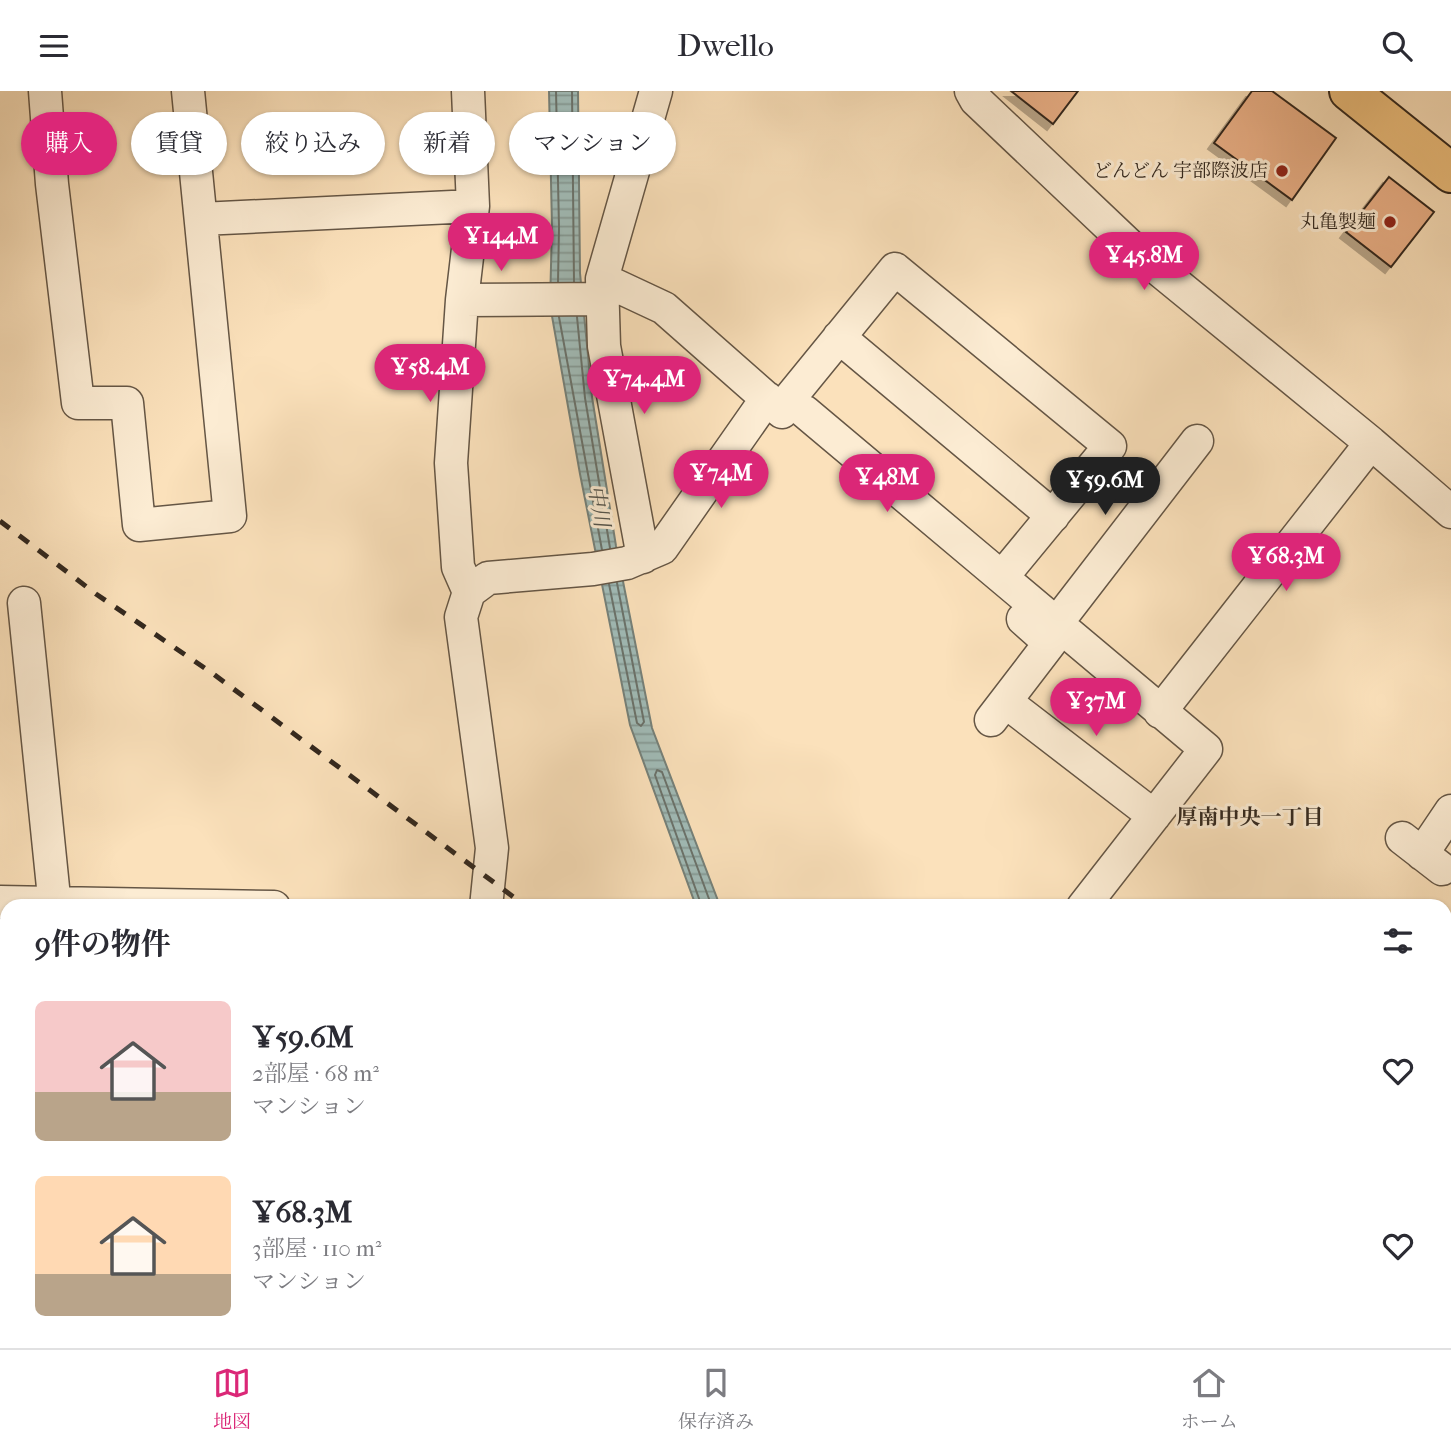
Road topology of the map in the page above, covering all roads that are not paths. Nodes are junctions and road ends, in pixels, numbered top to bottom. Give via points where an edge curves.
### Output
1 (45, 91) edge
2 (188, 91) edge
3 (468, 91) edge
4 (656, 91) edge
5 (971, 91) edge
6 (1349, 91) edge
7 (1451, 173) edge
8 (473, 206) junction
9 (201, 219) junction
10 (600, 292) junction
11 (462, 300) junction
12 (839, 337) junction
13 (784, 407) junction
14 (1196, 441) dead end
15 (1371, 443) junction
16 (1451, 512) edge
17 (1053, 516) junction
18 (635, 560) junction
19 (1002, 577) junction
20 (469, 592) junction
21 (24, 603) dead end
22 (1056, 624) junction
23 (1160, 712) junction
24 (1451, 811) edge
25 (1154, 816) junction
26 (1422, 854) dead end
27 (54, 899) edge
28 (487, 899) edge
29 (1089, 899) edge

1 - 9 street via 78,403 127,403 139,525 230,516
2 - 9 street
3 - 8 street
4 - 10 street
5 - 15 street via 1129,246
6 - 7 main road
8 - 9 street
8 - 11 street
10 - 11 street via 540,300
10 - 13 street via 664,308
10 - 18 street
11 - 20 street via 452,463 457,567
12 - 13 street
12 - 17 street
12 - 17 street via 895,269 1110,446
13 - 18 street via 662,548
13 - 19 street
13 - 25 street via 1051,643 999,711
14 - 22 street
15 - 16 street
15 - 23 street
17 - 19 street
18 - 20 street via 593,569 488,578
19 - 22 street
20 - 28 street via 461,617 492,848
21 - 27 street
22 - 23 street
23 - 25 street via 1206,749
24 - 26 street
25 - 29 street

